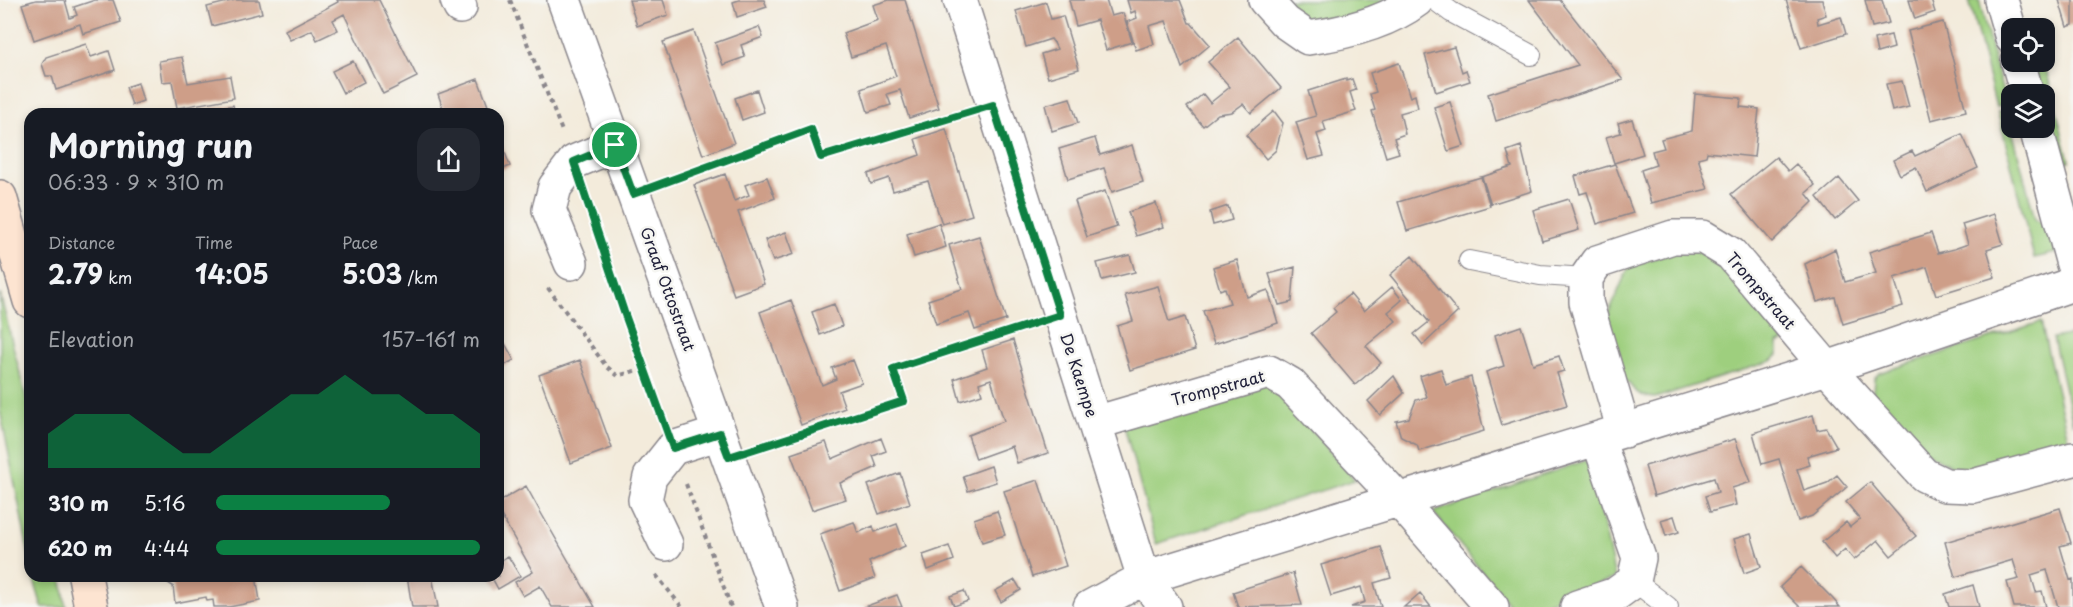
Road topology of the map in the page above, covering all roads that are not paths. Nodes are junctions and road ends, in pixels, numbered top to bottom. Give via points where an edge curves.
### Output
1 (564, 0) edge
2 (960, 0) edge
3 (1265, 0) edge
4 (1417, 0) edge
5 (1435, 0) edge
6 (2001, 0) edge
7 (2006, 18) edge
8 (1531, 55) dead end
9 (2039, 138) edge
10 (615, 145) junction
11 (0, 197) edge
12 (1469, 261) dead end
13 (571, 263) road end
14 (2073, 264) edge
15 (1586, 278) junction
16 (24, 281) edge
17 (2073, 284) edge
18 (1827, 368) junction
19 (1095, 423) junction
20 (1611, 435) junction
21 (724, 445) junction
22 (2073, 459) edge
23 (1399, 500) junction
24 (666, 544) dead end
25 (1144, 578) junction
26 (1634, 581) junction
27 (86, 582) edge
28 (91, 607) edge
29 (782, 607) edge
30 (1090, 607) edge
31 (1165, 607) edge
32 (1492, 607) edge
33 (1577, 607) edge
34 (1668, 607) edge

1 - 10 street, Graaf Ottostraat
2 - 19 street, De Kaempe
3 - 4 street via 1285,22 1308,38 1401,12
5 - 8 lane
6 - 7 street
9 - 14 street
10 - 13 street via 574,162 555,187 549,210
10 - 21 street, Graaf Ottostraat
11 - 16 main road
12 - 15 lane via 1539,275
15 - 18 street, Trompstraat via 1597,262 1673,237 1703,237 1731,254
15 - 20 street via 1586,302
17 - 18 street
18 - 20 street
18 - 22 street, Trompstraat via 1924,475 1945,485 1973,486
19 - 23 street, Trompstraat via 1269,372 1290,384
19 - 25 street, De Kaempe
20 - 23 street
20 - 26 street via 1639,558
21 - 24 street via 673,448 650,477 645,500
21 - 29 street, Graaf Ottostraat
23 - 25 street
23 - 32 street, Trompstraat
25 - 30 street
25 - 31 street, De Kaempe
26 - 33 street via 1616,594
26 - 34 lane
27 - 28 main road

